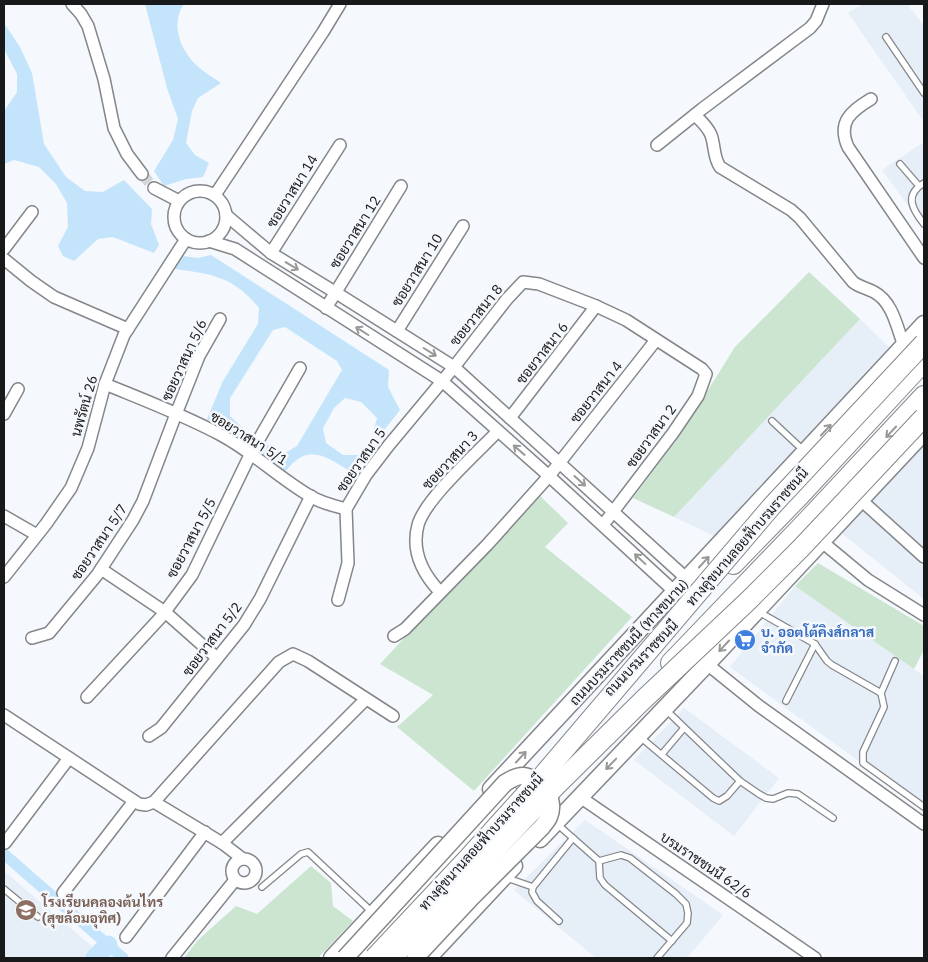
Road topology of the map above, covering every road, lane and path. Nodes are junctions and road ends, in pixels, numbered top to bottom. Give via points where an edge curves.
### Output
1 (72, 4) edge
2 (340, 4) edge
3 (823, 4) edge
4 (886, 37) dead end
5 (924, 93) edge
6 (871, 99) dead end
7 (695, 115) junction
8 (340, 144) dead end
9 (658, 145) dead end
10 (900, 164) dead end
11 (142, 174) tunnel mouth
12 (921, 184) edge
13 (400, 186) dead end
14 (154, 188) tunnel mouth
15 (215, 195) junction
16 (179, 201) junction
17 (32, 212) dead end
18 (226, 215) junction
19 (924, 224) edge
20 (463, 226) dead end
21 (186, 239) junction
22 (209, 241) junction
23 (4, 249) edge
24 (271, 253) junction
25 (924, 258) edge
26 (4, 260) edge
27 (336, 292) junction
28 (596, 306) junction
29 (326, 308) junction
30 (220, 320) dead end
31 (924, 324) edge
32 (128, 329) junction
33 (397, 331) junction
34 (656, 340) junction
35 (924, 342) edge
36 (904, 346) junction
37 (924, 361) edge
38 (454, 367) junction
39 (300, 368) dead end
40 (442, 381) junction
41 (105, 384) junction
42 (18, 389) dead end
43 (924, 396) edge
44 (4, 414) edge
45 (176, 414) junction
46 (924, 417) edge
47 (510, 418) junction
48 (772, 421) dead end
49 (498, 431) junction
50 (924, 432) edge
51 (806, 452) junction
52 (251, 454) junction
53 (559, 463) junction
54 (549, 476) junction
55 (311, 496) junction
56 (860, 500) junction
57 (346, 509) junction
58 (614, 511) junction
59 (4, 516) edge
60 (603, 525) junction
61 (37, 535) junction
62 (821, 541) junction
63 (924, 557) edge
64 (101, 569) junction
65 (4, 576) edge
66 (687, 579) junction
67 (440, 592) junction
68 (676, 592) junction
69 (338, 600) dead end
70 (757, 611) junction
71 (165, 612) junction
72 (924, 615) edge
73 (394, 636) dead end
74 (32, 638) dead end
75 (814, 644) junction
76 (217, 658) junction
77 (895, 661) dead end
78 (707, 664) junction
79 (881, 693) junction
80 (87, 697) dead end
81 (366, 698) junction
82 (786, 701) dead end
83 (664, 709) junction
84 (4, 716) edge
85 (393, 716) dead end
86 (684, 728) junction
87 (639, 735) junction
88 (149, 736) dead end
89 (662, 754) junction
90 (69, 758) junction
91 (740, 781) junction
92 (580, 797) junction
93 (134, 801) junction
94 (154, 802) junction
95 (924, 807) edge
96 (833, 818) dead end
97 (556, 822) junction
98 (924, 824) edge
99 (205, 832) junction
100 (573, 838) junction
101 (222, 842) junction
102 (4, 843) edge
103 (243, 859) junction
104 (599, 861) junction
105 (504, 876) junction
106 (235, 880) junction
107 (262, 887) dead end
108 (533, 888) junction
109 (4, 889) edge
110 (63, 893) dead end
111 (374, 913) junction
112 (38, 917) dead end
113 (559, 921) dead end
114 (126, 937) dead end
115 (672, 942) junction
116 (172, 958) edge
117 (332, 958) edge
118 (345, 958) edge
119 (361, 958) edge
120 (374, 958) edge
121 (392, 958) edge
122 (400, 958) edge
123 (415, 958) edge
124 (428, 958) edge
125 (657, 958) edge
126 (815, 958) edge

1 - 11 street via 88,26 114,128
2 - 15 street
3 - 7 street via 810,28
4 - 5 lane
6 - 25 street via 856,108 848,118 843,128 844,137
7 - 9 street
7 - 36 street via 712,136 720,167 800,218 852,282 875,292 882,299 893,316
8 - 24 street, ซอยวาสนา 14
10 - 12 lane
12 - 19 lane via 911,200 913,209
13 - 27 street, ซอยวาสนา 12
14 - 16 street
15 - 16 street via 198,190
15 - 18 street
16 - 21 street via 174,219 180,234
17 - 23 street
18 - 22 street via 222,231
18 - 24 street
20 - 33 street, ซอยวาสนา 10
21 - 22 street
21 - 32 street, นพรัตน์ 26
22 - 29 street via 235,249
24 -> 27 street
26 - 32 street via 54,297
27 - 29 street, ซอยวาสนา 12
27 - 33 street
28 - 34 street via 626,320
28 - 38 street, ซอยวาสนา 8 via 539,284 523,282
28 - 47 street, ซอยวาสนา 6
40 -> 29 street
30 - 45 street, ซอยวาสนา 5/6 via 199,356
31 - 36 main road, ถนนบรมราชชนนี (ทางขนาน)
32 - 41 street, นพรัตน์ 26
33 -> 38 street
34 - 53 street, ซอยวาสนา 4
34 - 58 street, ซอยวาสนา 2 via 706,374 698,396
35 - 120 main road, ทางคู่ขนานลอยฟ้าบรมราชชนนี, bridge via 771,507 543,775
51 -> 36 main road, ถนนบรมราชชนนี (ทางขนาน)
37 - 119 highway, ถนนบรมราชชนนี via 800,495 630,669
38 - 40 street, ซอยวาสนา 8
38 - 47 street
39 - 52 street, ซอยวาสนา 5/5
40 - 49 street
40 - 57 street, ซอยวาสนา 5 via 366,475
41 - 45 street, ซอยวาสนา 5/1
41 - 61 street, นพรัตน์ 26 via 88,448 71,488
42 - 44 street
43 -> 122 highway, ถนนบรมราชชนนี via 652,682
45 - 52 street, ซอยวาสนา 5/1
45 - 64 street, ซอยวาสนา 5/7 via 134,520
46 - 121 main road, ทางคู่ขนานลอยฟ้าบรมราชชนนี, bridge via 762,587 556,786
47 - 53 street
48 - 51 lane
54 -> 49 street
49 - 67 street, ซอยวาสนา 3 via 438,493 418,525 417,553 421,567
50 - 56 main road
66 -> 51 main road, ถนนบรมราชชนนี (ทางขนาน)
52 - 55 street, ซอยวาสนา 5/1
52 - 71 street, ซอยวาสนา 5/5 via 192,575
53 - 54 street, ซอยวาสนา 4
53 -> 58 street
54 - 60 street
54 - 67 street, ซอยวาสนา 4 via 487,546
55 - 57 street, ซอยวาสนา 5/1
55 - 76 street, ซอยวาสนา 5/2 via 260,599
56 - 62 main road
56 - 63 street
57 - 69 street, ซอยวาสนา 5 via 348,563
58 - 60 street, ซอยวาสนา 2
58 - 66 street
59 - 61 street
68 -> 60 street
61 - 65 street, นพรัตน์ 26
62 - 70 main road
62 - 72 street via 868,580
64 - 71 street
64 - 74 street, ซอยวาสนา 5/7 via 49,633
66 - 68 main road, ถนนบรมราชชนนี (ทางขนาน)
67 - 73 street, ซอยวาสนา 4 via 405,629
111 -> 68 main road, ถนนบรมราชชนนี (ทางขนาน)
70 - 75 lane
70 -> 78 main road
71 - 76 street
71 - 80 street, ซอยวาสนา 5/5
75 - 79 lane via 826,661
75 - 82 lane
76 - 88 street, ซอยวาสนา 5/2 via 161,728
77 - 79 lane
78 - 83 main road
78 - 98 street via 759,706
79 - 95 lane via 884,707 863,752 863,763
81 - 85 street
81 - 94 street via 293,654 279,662
81 - 101 street
83 - 86 lane
83 - 87 main road
84 - 90 street
86 - 89 lane
86 - 91 lane
87 - 89 lane
87 -> 92 main road
89 - 91 lane via 719,801
90 - 93 street
90 - 102 street
91 - 96 lane via 766,798 798,794
92 - 97 main road
92 - 126 street, บรมราชชนนี 62/6
93 - 94 street via 143,805
93 - 110 street
94 - 99 street
97 - 100 lane
97 - 105 main road
99 - 101 street
99 - 114 street
100 - 104 lane
100 - 108 lane
101 - 103 street
103 - 106 street via 233,865 231,873
103 - 106 street via 254,864 255,876 246,883
104 - 115 lane via 600,878 605,885
104 - 115 lane via 621,855 630,858 686,904 687,923
105 - 108 lane
105 - 124 main road
106 - 116 street
107 - 111 lane via 301,854 308,852
108 - 113 lane via 533,896
109 - 112 lane
111 - 117 main road, ถนนบรมราชชนนี (ทางขนาน)
115 - 125 lane
118 - 123 main road, bridge via 505,783 522,776 539,782 546,790 551,809 542,827

